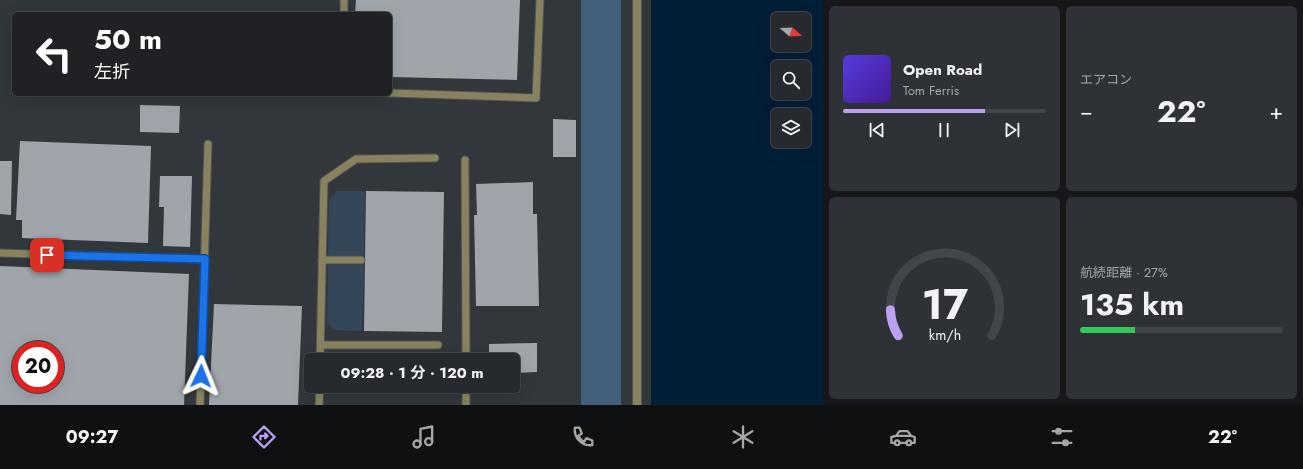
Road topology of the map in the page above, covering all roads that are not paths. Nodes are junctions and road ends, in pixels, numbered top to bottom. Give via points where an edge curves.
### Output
1 (344, 0) edge
2 (540, 0) edge
3 (637, 0) edge
4 (344, 12) edge
5 (392, 93) edge
6 (208, 144) dead end
7 (435, 158) dead end
8 (465, 160) dead end
9 (0, 253) edge
10 (205, 259) junction
11 (322, 260) junction
12 (361, 260) dead end
13 (320, 345) junction
14 (438, 345) dead end
15 (320, 353) edge
16 (466, 353) edge
17 (320, 393) edge
18 (466, 393) edge
19 (200, 405) edge
20 (319, 405) edge
21 (466, 405) edge
22 (637, 405) edge

1 - 4 lane
2 - 5 lane via 536,98
3 - 22 street
6 - 10 lane
7 - 11 lane via 356,159 324,181
8 - 16 lane
9 - 10 lane
10 - 19 lane
11 - 12 lane
11 - 13 lane
13 - 14 lane
13 - 15 lane
17 - 20 lane
18 - 21 lane

